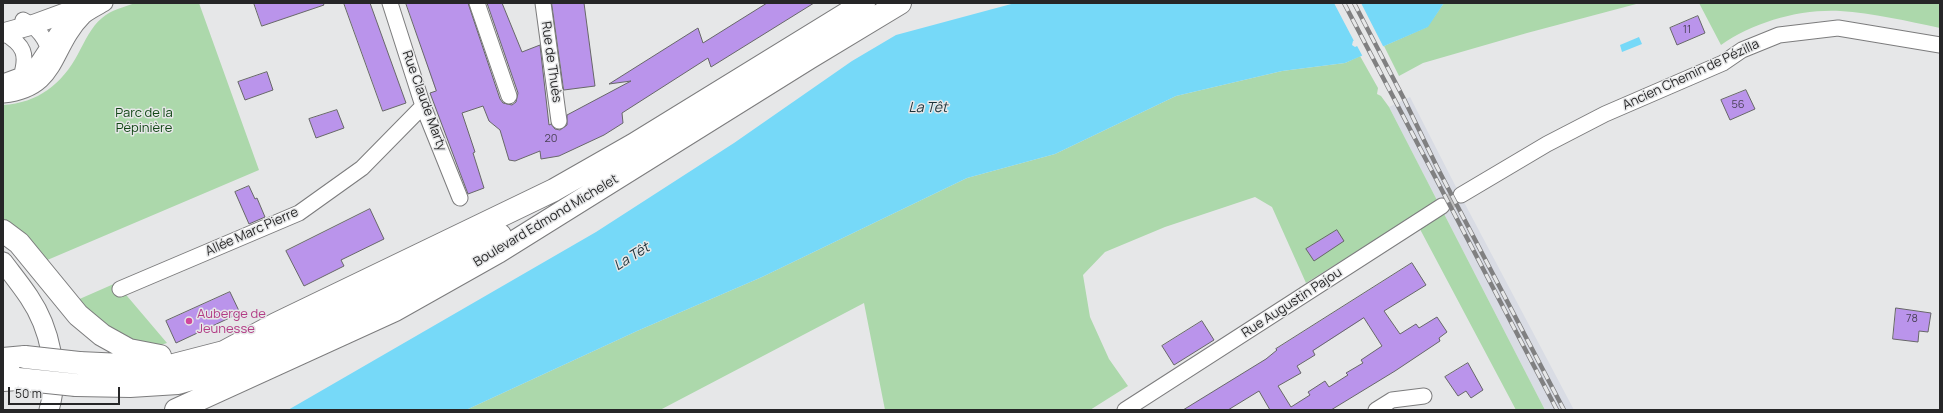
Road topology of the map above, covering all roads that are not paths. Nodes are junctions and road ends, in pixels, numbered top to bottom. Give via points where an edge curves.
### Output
1 (92, 3) edge
2 (105, 3) edge
3 (390, 3) edge
4 (477, 3) edge
5 (543, 3) edge
6 (864, 3) edge
7 (900, 3) edge
8 (72, 6) edge
9 (12, 27) edge
10 (1940, 45) edge
11 (49, 47) junction
12 (21, 77) junction
13 (3, 82) edge
14 (34, 87) junction
15 (3, 96) edge
16 (509, 96) dead end
17 (423, 106) junction
18 (558, 121) dead end
19 (679, 140) junction
20 (1461, 195) tunnel mouth
21 (460, 198) dead end
22 (1442, 206) tunnel mouth
23 (3, 231) edge
24 (3, 262) edge
25 (120, 289) dead end
26 (276, 324) junction
27 (3, 359) edge
28 (10, 380) edge
29 (1424, 396) dead end
30 (1144, 405) edge
31 (49, 410) edge
32 (176, 410) edge
33 (1125, 410) edge
34 (1376, 410) edge

1 - 8 main road
2 - 14 street via 85,15 50,71
3 - 17 street, Rue Claude Marty
4 - 16 street
5 - 18 street, Rue de Thuès
6 - 26 highway, Boulevard Edmond Michelet via 633,146 554,190
7 - 19 highway, Boulevard Edmond Michelet
8 - 9 main road
8 - 11 street
9 - 11 street via 41,34
9 - 12 street via 22,46 26,62
10 - 20 street, Ancien Chemin de Pézilla via 1838,28 1779,35 1742,50 1723,63 1605,114
11 - 12 street via 30,72
11 - 14 street via 50,57 36,76
12 - 13 street
14 - 15 street
17 - 21 street, Rue Claude Marty
17 - 25 street, Allée Marc Pierre via 362,168 299,213
19 - 28 highway, bridge via 566,202 227,369 178,383 130,386 76,386
19 - 32 highway, Boulevard Edmond Michelet via 498,252 395,310
22 - 30 street, Rue Augustin Pajou
23 - 26 highway via 19,243 78,315 102,335 129,350 162,356 204,348
24 - 31 main road via 30,298 51,348 54,372
26 - 27 highway, bridge via 224,352 166,367 79,363 25,357
29 - 34 street via 1392,400
30 - 33 street, Rue Augustin Pajou

